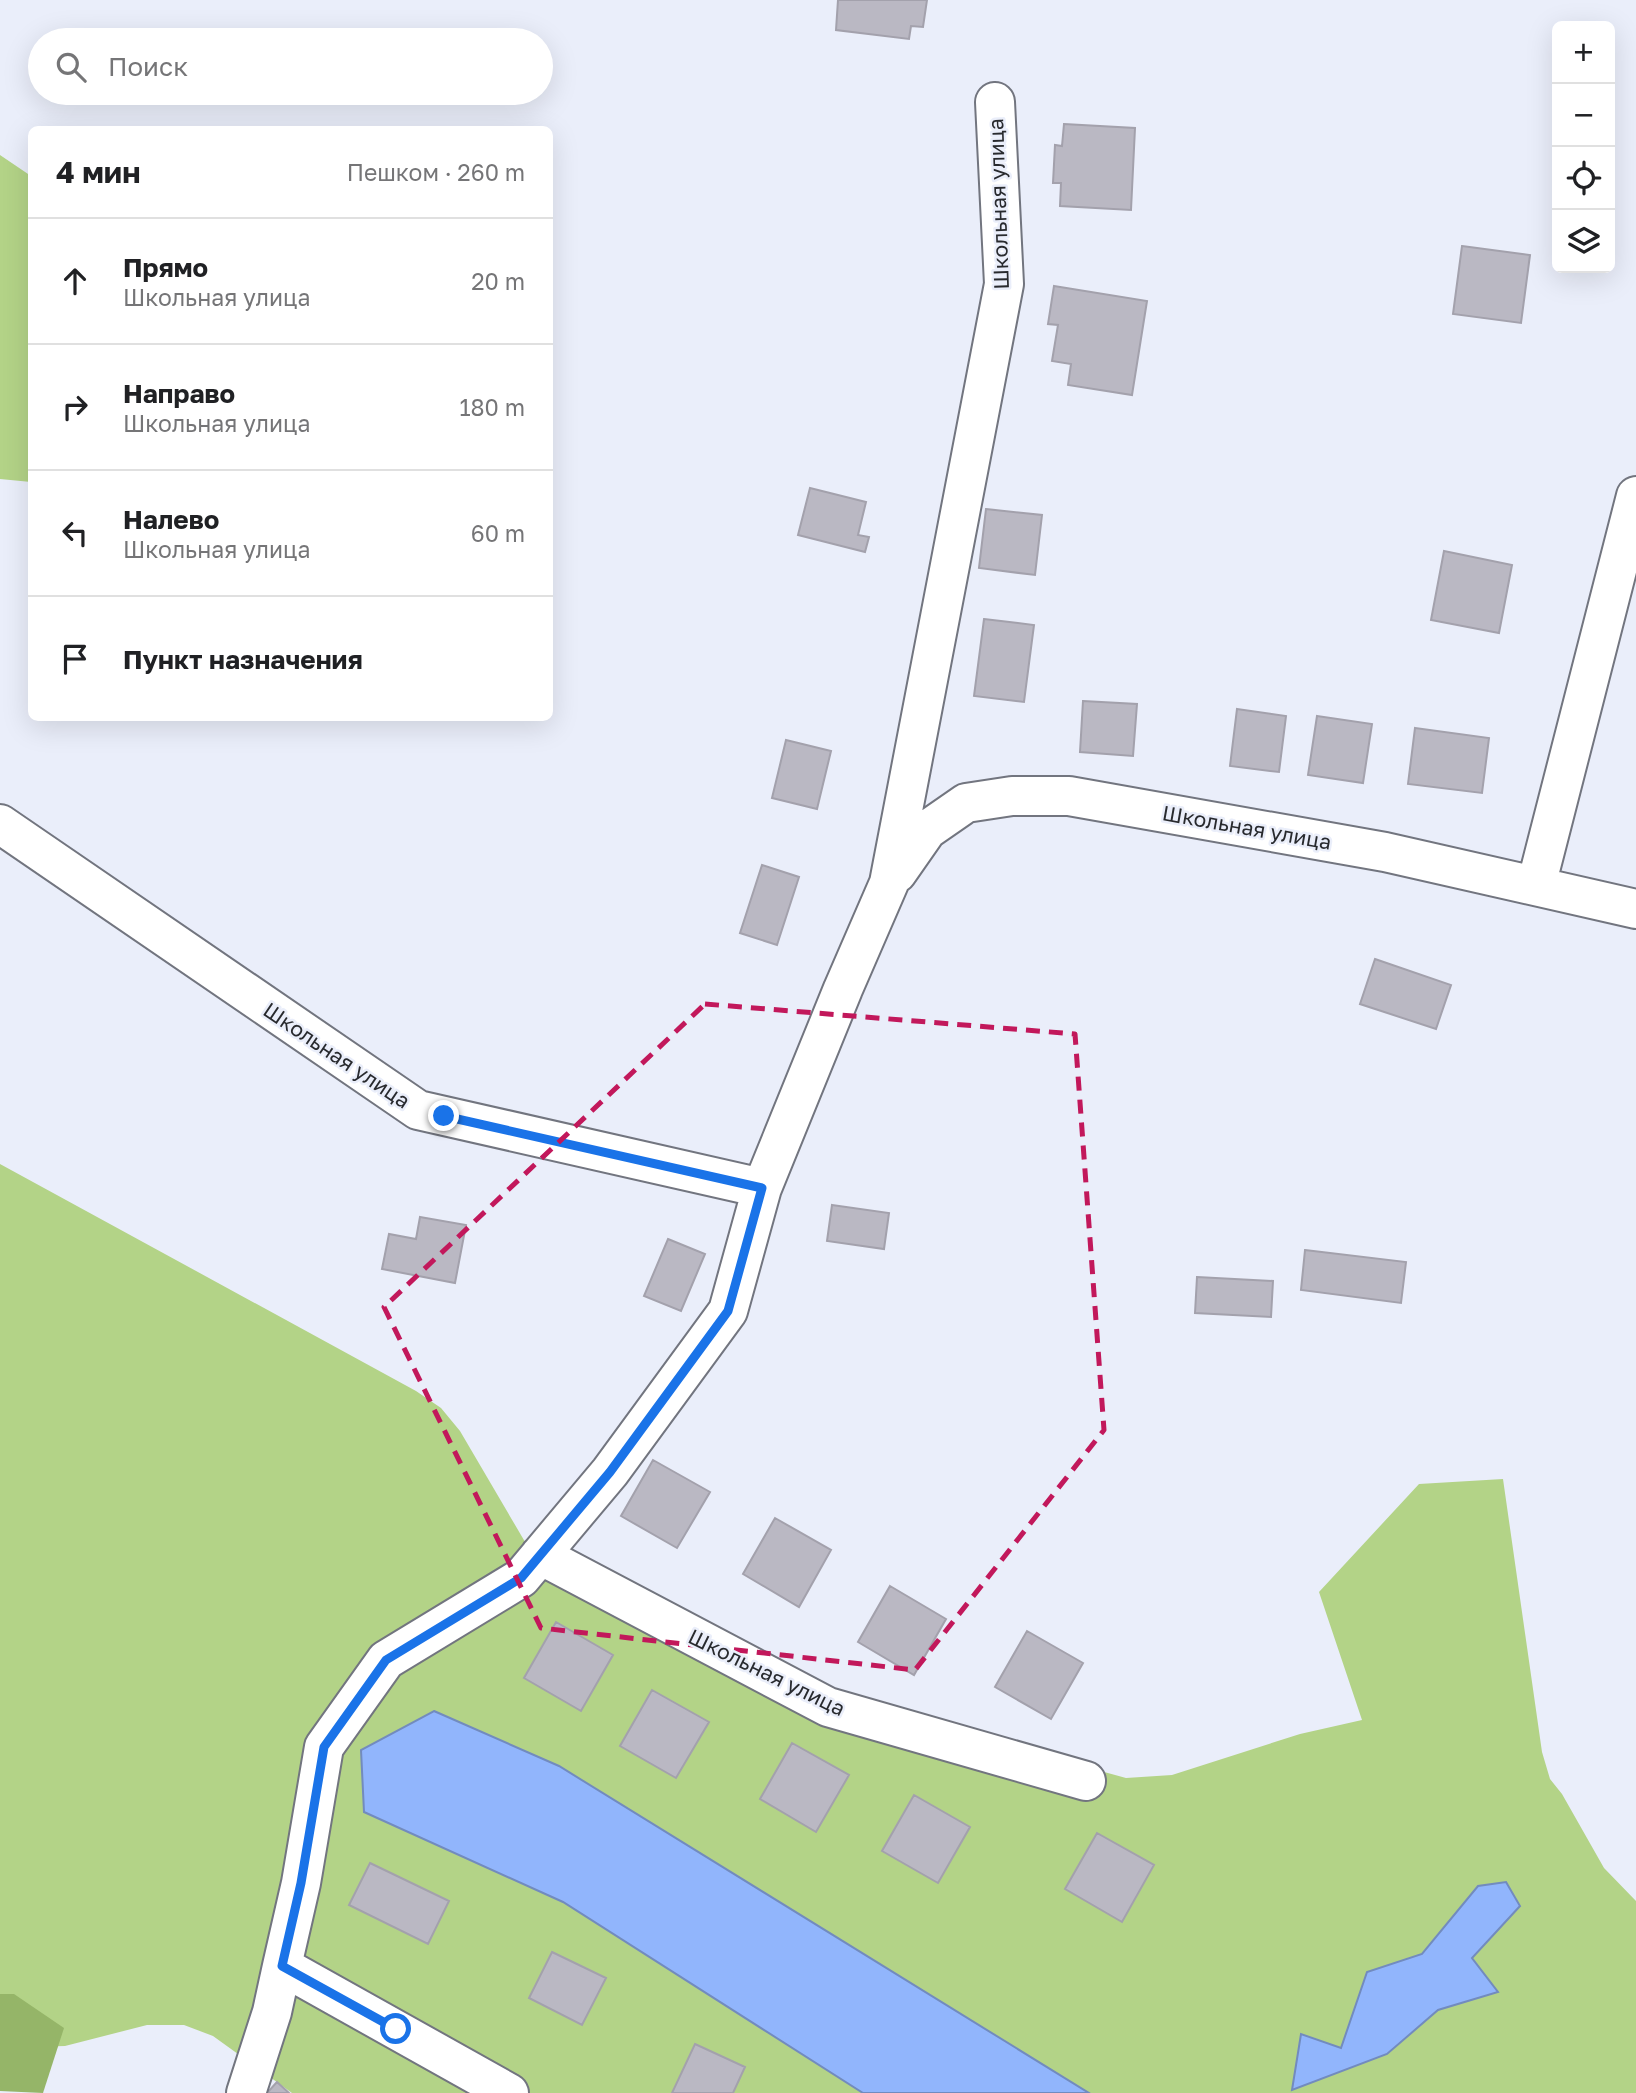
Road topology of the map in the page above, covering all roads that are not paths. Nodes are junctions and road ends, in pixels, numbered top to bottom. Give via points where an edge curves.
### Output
1 (995, 102) dead end
2 (1636, 496) edge
3 (0, 824) edge
4 (890, 883) junction
5 (1536, 886) junction
6 (1636, 909) edge
7 (762, 1188) junction
8 (540, 1555) junction
9 (1086, 1781) dead end
10 (282, 1966) junction
11 (246, 2093) edge
12 (509, 2093) edge

1 - 4 street, Школьная улица via 1004,284
2 - 5 street
3 - 7 street, Школьная улица via 418,1110
4 - 5 street, Школьная улица via 927,830 967,803 1012,796 1069,796 1385,852
4 - 7 street, Школьная улица
5 - 6 street, Школьная улица
7 - 8 street, Школьная улица via 728,1311 610,1472
8 - 9 street, Школьная улица via 828,1707
8 - 10 street, Школьная улица via 521,1578 386,1660 324,1747
10 - 11 street, Школьная улица
10 - 12 street

